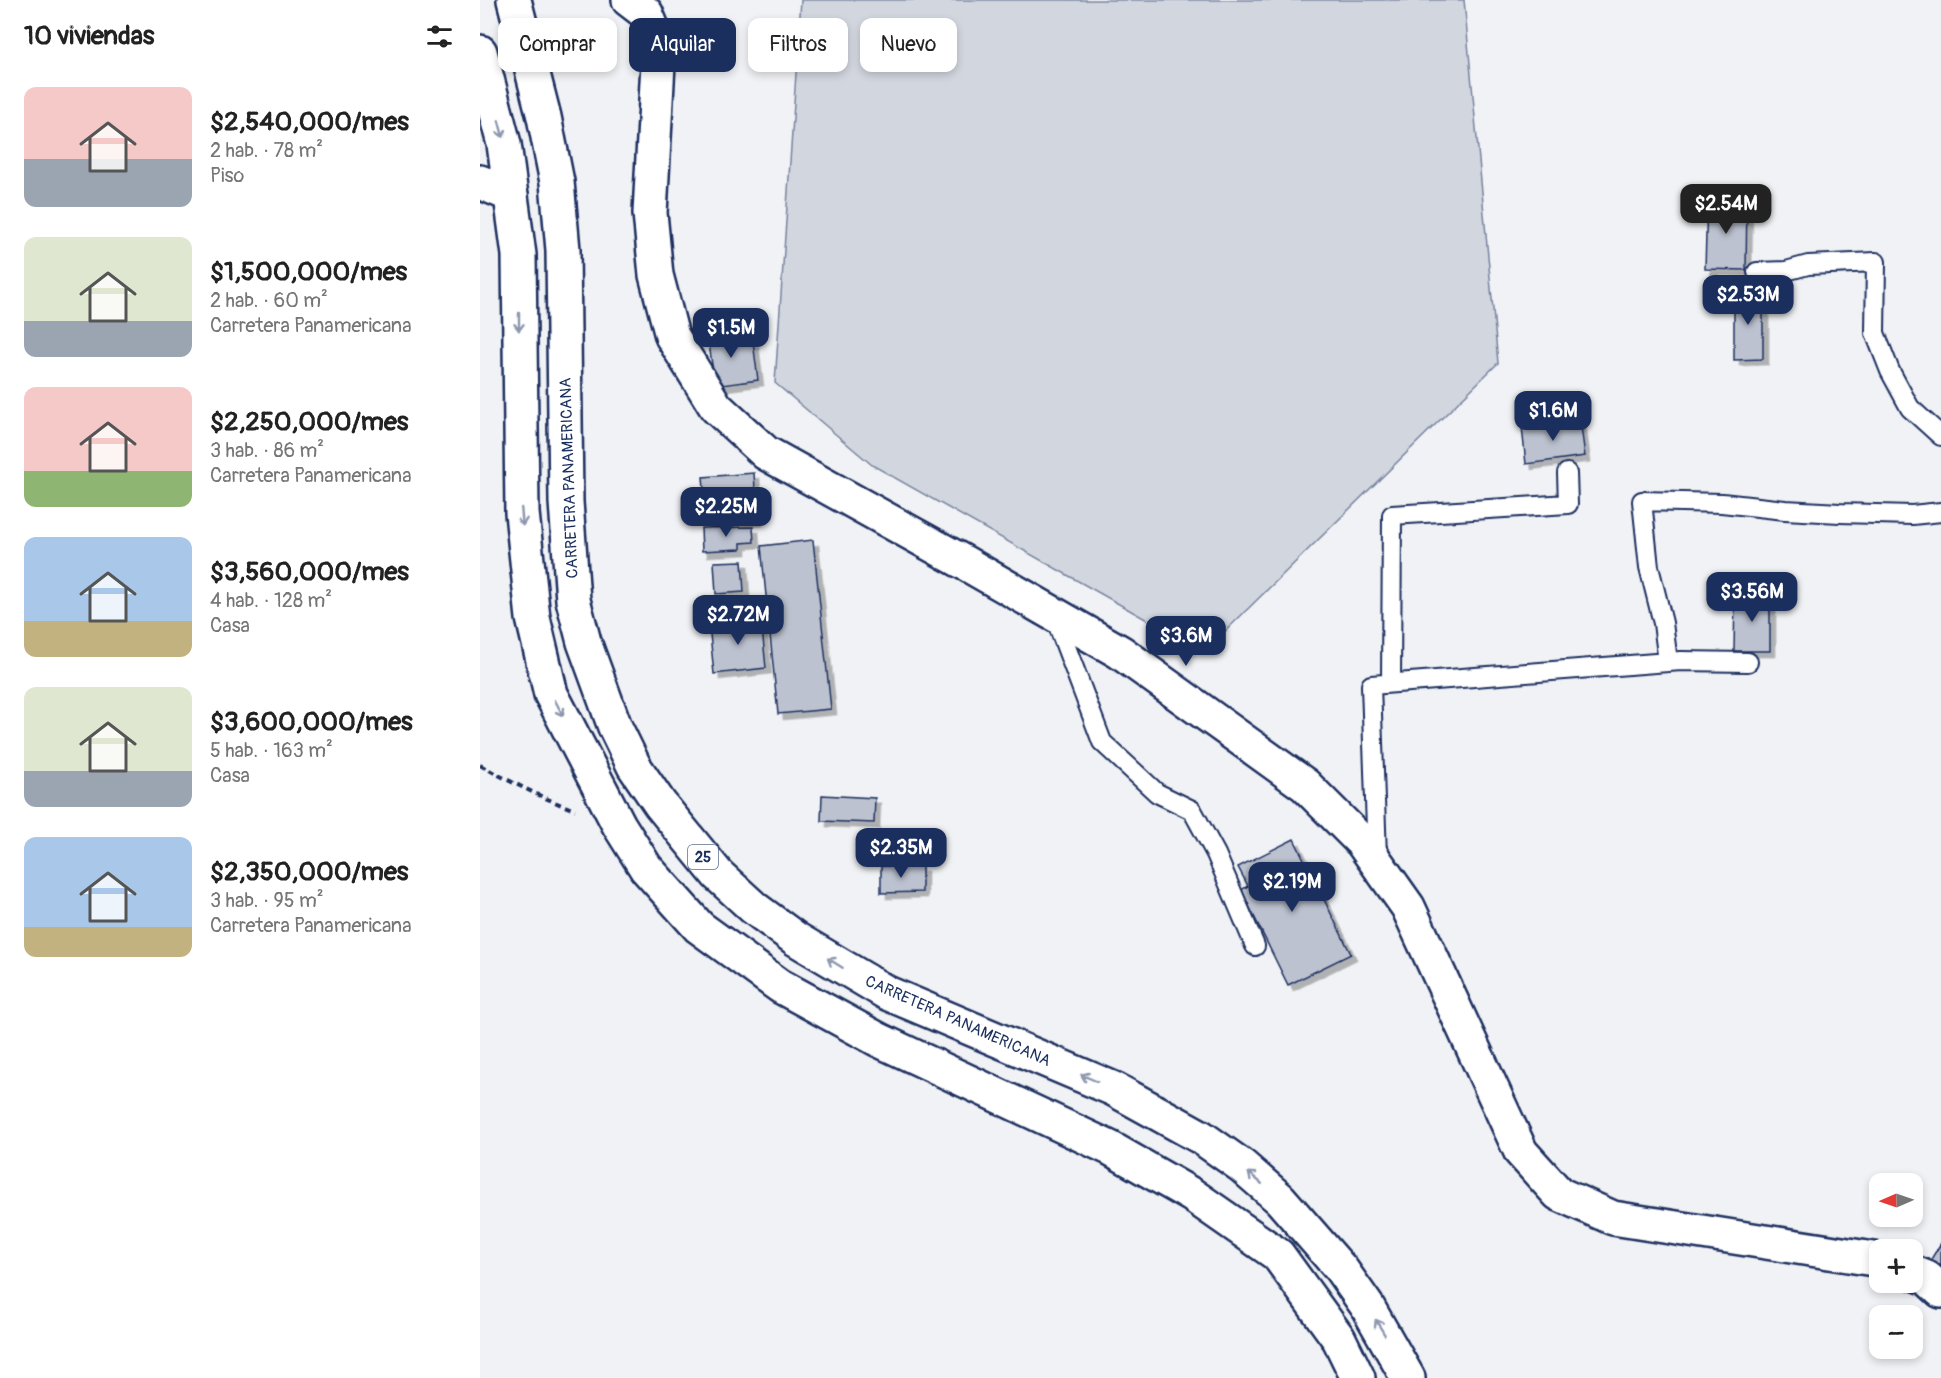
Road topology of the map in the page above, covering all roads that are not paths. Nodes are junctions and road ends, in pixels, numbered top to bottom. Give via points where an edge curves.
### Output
1 (514, 0) edge
2 (629, 0) edge
3 (480, 52) edge
4 (480, 182) edge
5 (511, 195) junction
6 (1756, 272) dead end
7 (1941, 436) edge
8 (1567, 473) dead end
9 (1941, 512) edge
10 (1053, 614) junction
11 (1668, 662) junction
12 (1748, 662) dead end
13 (1391, 683) junction
14 (1378, 864) junction
15 (1255, 946) dead end
16 (1869, 1258) edge
17 (1923, 1276) edge
18 (1941, 1291) edge
19 (1358, 1378) edge
20 (1408, 1378) edge

20 -> 1 main road, CARRETERA PANAMERICANA / 25 via 1367,1305 1341,1269 1280,1198 1242,1166 1201,1137 1114,1089 887,993 796,939 718,875 634,766 611,717 573,600 566,502 563,261 557,182
2 - 10 main road via 646,13 659,45 650,213 656,275 672,336 716,407 766,453
3 -> 5 main road via 504,144
4 - 5 main road
5 -> 19 main road via 519,255 522,513 533,618 551,694 619,825 646,868 699,927 780,986 879,1040 1110,1148 1192,1195 1278,1255 1339,1339
6 - 7 lane via 1876,262 1875,333 1910,408
8 - 13 lane via 1568,504 1392,515
9 - 11 lane via 1840,513 1642,501 1649,567 1664,623
10 - 14 main road via 1120,652 1305,784 1362,842
10 - 15 lane via 1102,742 1157,793 1192,810 1216,854
11 - 12 lane
11 - 13 lane
13 - 14 lane via 1371,685
14 - 16 main road via 1408,907 1521,1152 1559,1194 1613,1218
17 - 18 main road

